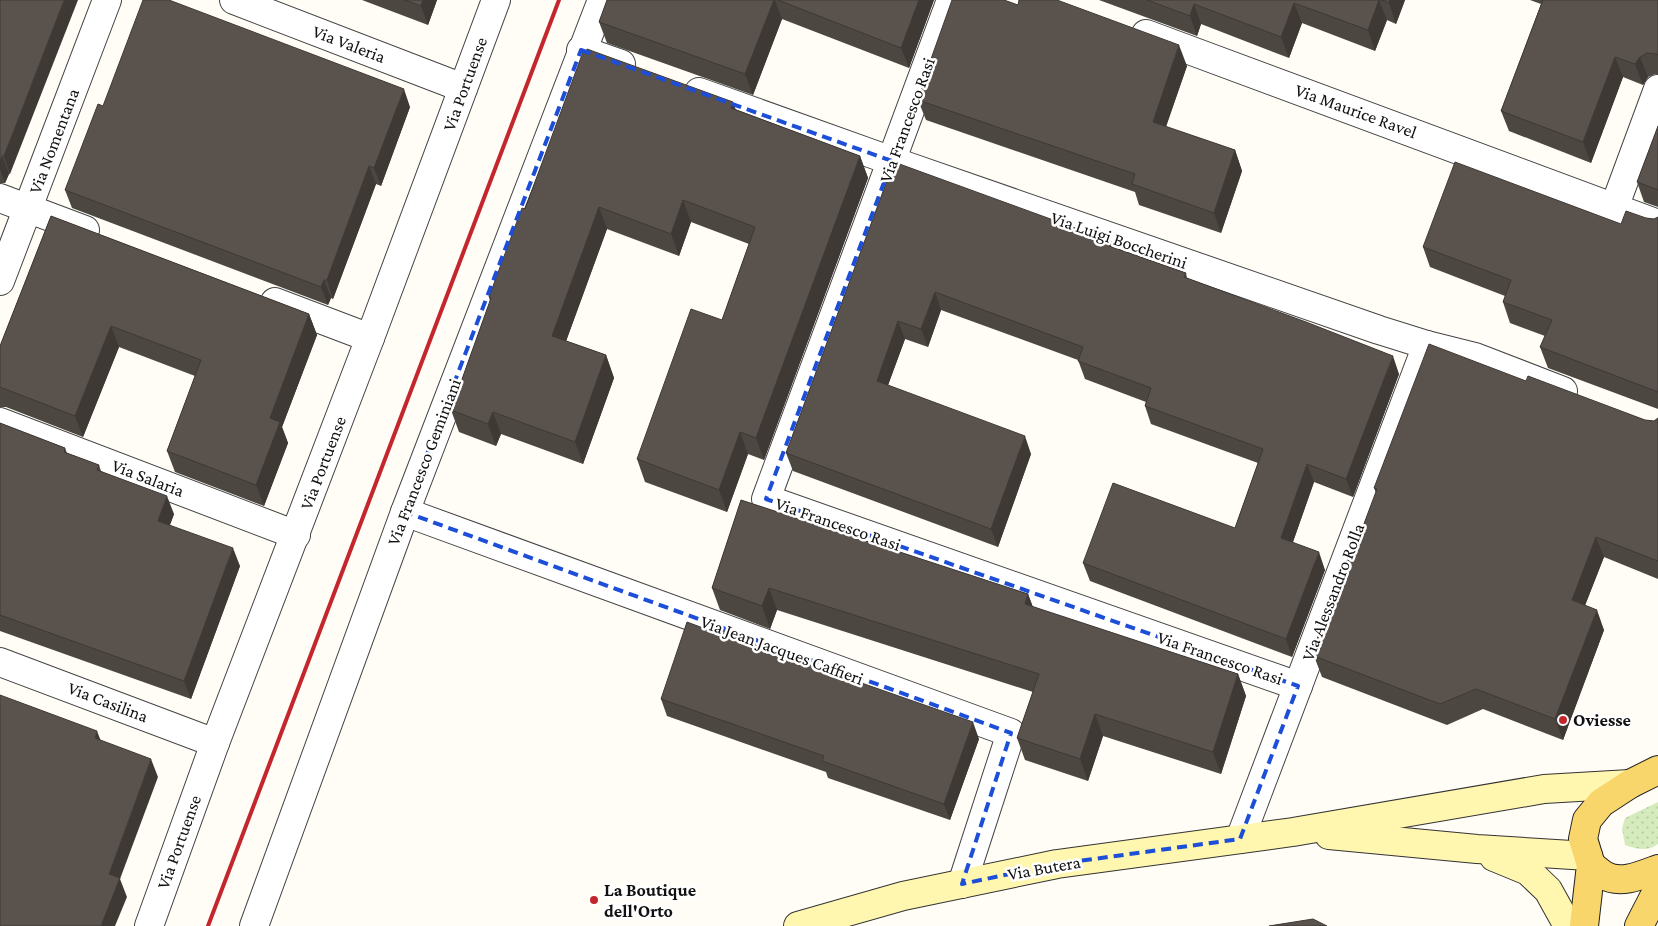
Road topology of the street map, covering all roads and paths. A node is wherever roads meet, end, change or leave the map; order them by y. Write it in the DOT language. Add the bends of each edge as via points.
graph roads {
  1 [pos="108,0"];
  2 [pos="234,0"];
  3 [pos="496,0"];
  4 [pos="602,0"];
  5 [pos="951,0"];
  6 [pos="1127,27"];
  7 [pos="581,50"];
  8 [pos="645,73"];
  9 [pos="673,82"];
  10 [pos="463,88"];
  11 [pos="1658,89"];
  12 [pos="892,161"];
  13 [pos="0,198"];
  14 [pos="1614,208"];
  15 [pos="28,209"];
  16 [pos="1658,224"];
  17 [pos="111,240"];
  18 [pos="0,281"];
  19 [pos="250,292"];
  20 [pos="370,338"];
  21 [pos="1428,345"];
  22 [pos="1590,401"];
  23 [pos="0,422"];
  24 [pos="405,512"];
  25 [pos="296,534"];
  26 [pos="0,662"];
  27 [pos="1298,686"];
  28 [pos="215,743"];
  29 [pos="1658,770"];
  30 [pos="1630,784"];
  31 [pos="1293,832"];
  32 [pos="1240,839"];
  33 [pos="1476,849"];
  34 [pos="1590,860"];
  35 [pos="1658,869"];
  36 [pos="962,884"];
  37 [pos="1658,889"];
  38 [pos="149,926"];
  39 [pos="254,926"];
  40 [pos="798,926"];
  41 [pos="1568,926"];
  42 [pos="1584,926"];
  43 [pos="1639,926"];
  1 -- 15 [label="street, Via Nomentana"];
  2 -- 10 [label="street, Via Valeria"];
  3 -- 10 [label="street, Via Portuense"];
  4 -- 7 [label="street, Via Francesco Geminiani"];
  5 -- 12 [label="street, Via Francesco Rasi"];
  6 -- 14 [label="street, Via Maurice Ravel"];
  7 -- 8 [label="street"];
  7 -- 24 [label="street, Via Francesco Geminiani"];
  9 -- 12 [label="street, Via Luigi Boccherini"];
  10 -- 20 [label="street, Via Portuense"];
  11 -- 14 [label="street"];
  12 -- 21 [label="street, Via Luigi Boccherini"];
  12 -- 27 [label="street, Via Francesco Rasi" via="766,499"];
  13 -- 15 [label="street"];
  14 -- 16 [label="street, Via Maurice Ravel"];
  15 -- 17 [label="street"];
  15 -- 18 [label="street, Via Nomentana"];
  19 -- 20 [label="street"];
  20 -- 25 [label="street, Via Portuense"];
  21 -- 22 [label="street, Via Luigi Boccherini" via="1475,357"];
  21 -- 27 [label="street, Via Alessandro Rolla"];
  23 -- 25 [label="street, Via Salaria"];
  24 -- 36 [label="street, Via Jean Jacques Caffieri" via="1011,733"];
  24 -- 39 [label="street, Via Francesco Geminiani"];
  25 -- 28 [label="street, Via Portuense"];
  26 -- 28 [label="street, Via Casilina"];
  27 -- 32 [label="street, Via Alessandro Rolla"];
  28 -- 38 [label="street, Via Portuense"];
  29 -- 30 [label="main road"];
  30 -- 31 [label="street" via="1544,789"];
  30 -- 34 [label="main road" via="1602,803 1587,820 1583,839"];
  31 -- 32 [label="street, Via Butera"];
  31 -- 33 [label="street"];
  32 -- 36 [label="street, Via Butera" via="1057,864"];
  33 -- 34 [label="street"];
  33 -- 41 [label="street" via="1528,871 1548,890"];
  34 -- 35 [label="main road" via="1605,876 1621,879 1636,878"];
  34 -- 42 [label="main road"];
  36 -- 40 [label="street, Via Butera" via="903,896"];
  37 -- 43 [label="main road"];
}
